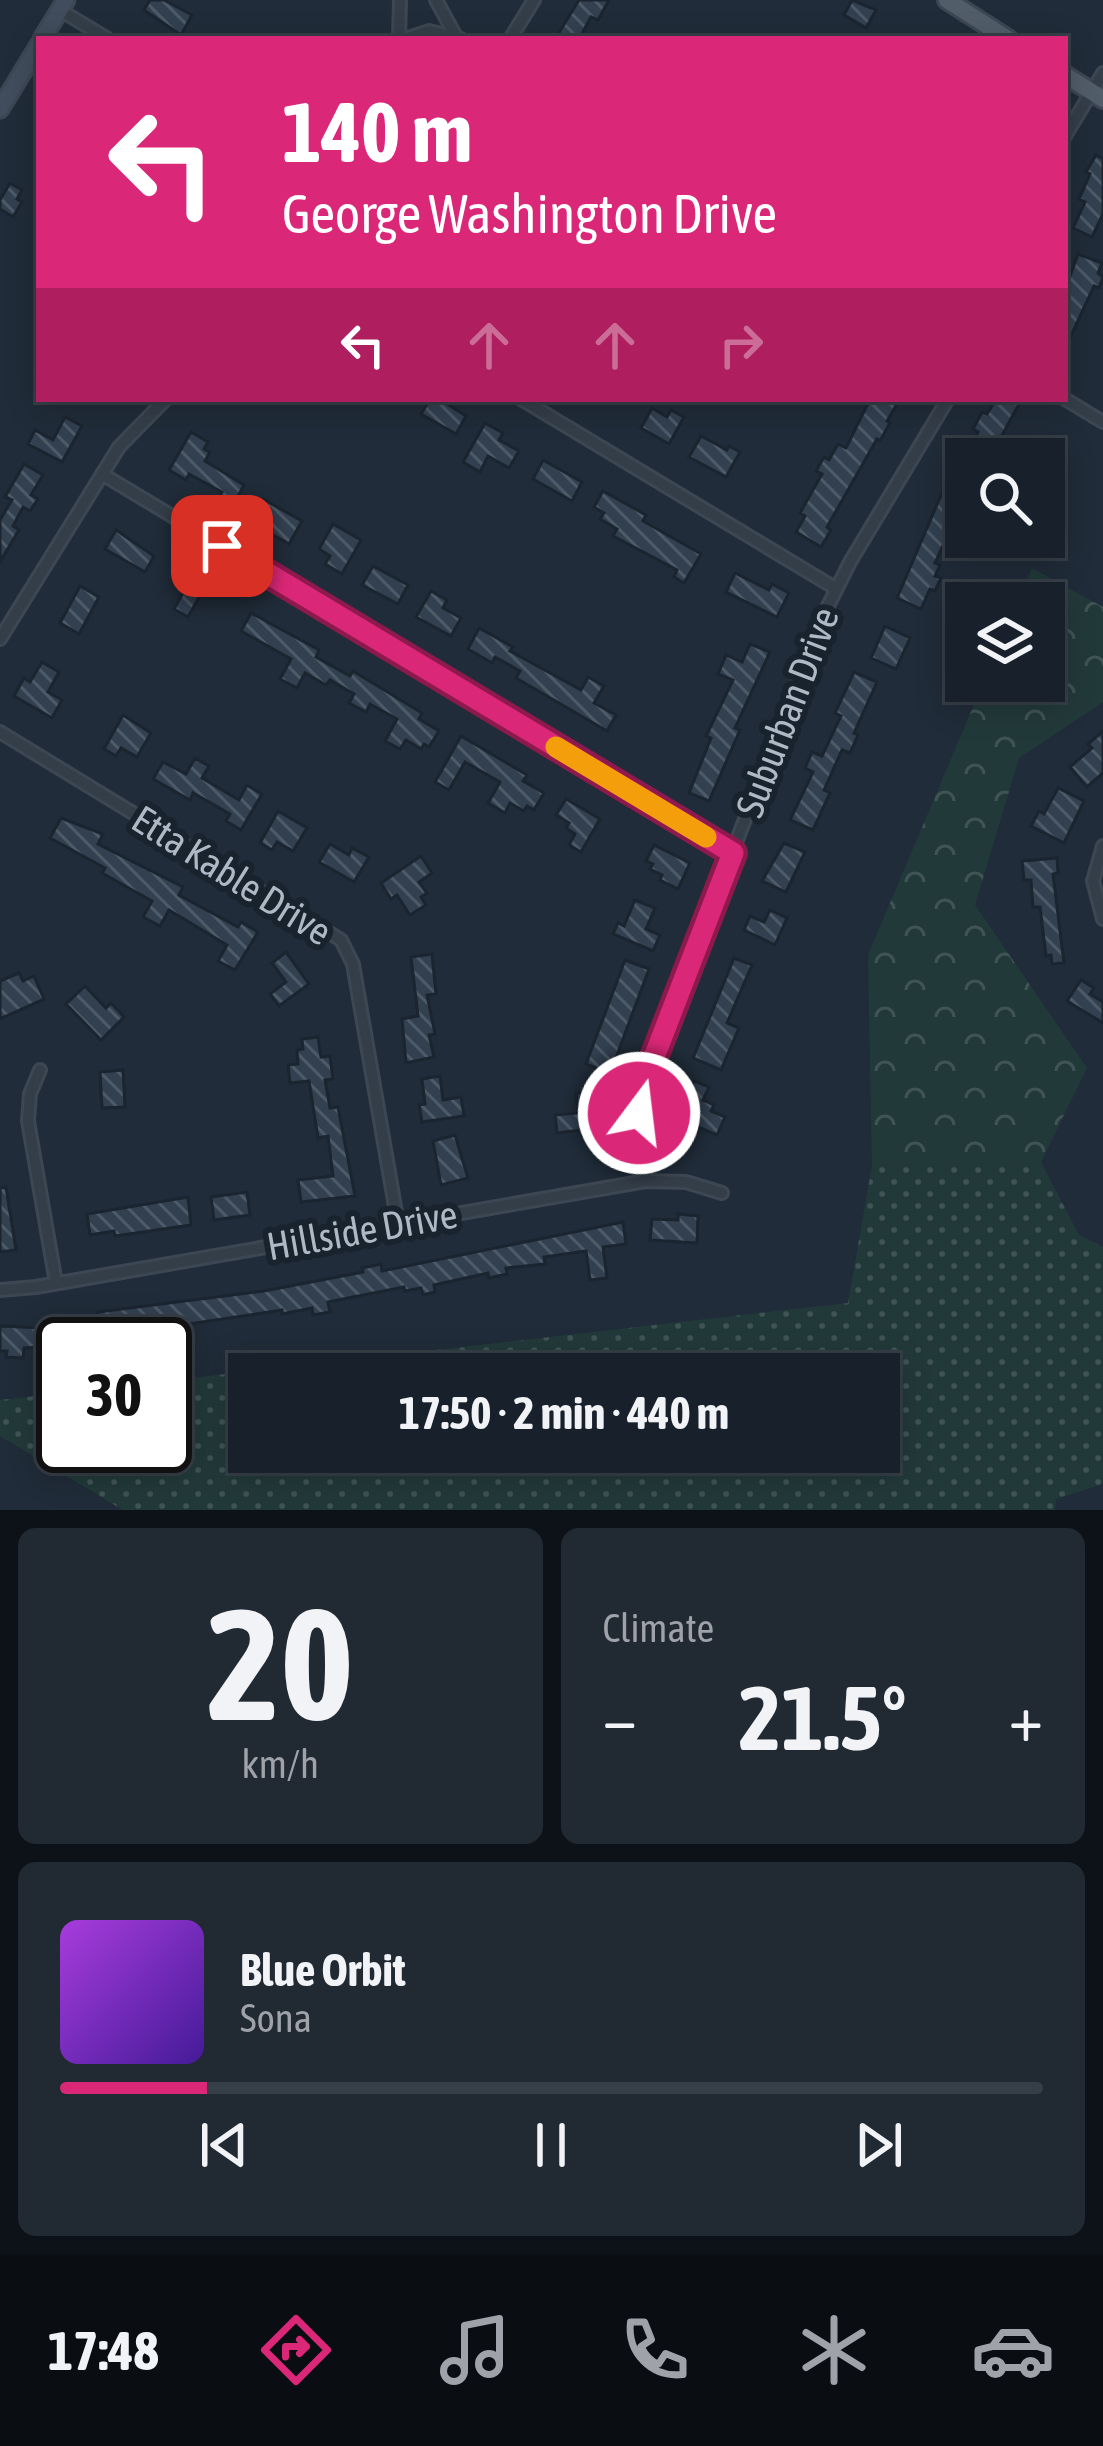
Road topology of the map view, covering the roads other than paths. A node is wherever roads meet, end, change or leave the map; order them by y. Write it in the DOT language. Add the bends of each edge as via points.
graph roads {
  1 [pos="400,0"];
  2 [pos="436,0"];
  3 [pos="534,0"];
  4 [pos="947,0"];
  5 [pos="63,5"];
  6 [pos="45,36"];
  7 [pos="104,36"];
  8 [pos="402,36"];
  9 [pos="412,36"];
  10 [pos="449,36"];
  11 [pos="458,36"];
  12 [pos="512,36"];
  13 [pos="1003,36"];
  14 [pos="36,50"];
  15 [pos="1103,73"];
  16 [pos="1068,77"];
  17 [pos="1097,96"];
  18 [pos="0,109"];
  19 [pos="1068,132"];
  20 [pos="1068,401"];
  21 [pos="163,402"];
  22 [pos="526,402"];
  23 [pos="946,402"];
  24 [pos="1103,422"];
  25 [pos="102,474"];
  26 [pos="835,588"];
  27 [pos="0,639"];
  28 [pos="0,732"];
  29 [pos="1103,846"];
  30 [pos="733,853"];
  31 [pos="1103,919"];
  32 [pos="40,1070"];
  33 [pos="646,1181"];
  34 [pos="722,1193"];
  35 [pos="398,1224"];
  36 [pos="56,1282"];
  37 [pos="0,1290"];
  1 -- 8 [label="street"];
  2 -- 11 [label="street"];
  3 -- 12 [label="street"];
  4 -- 13 [label="main road"];
  5 -- 6 [label="street"];
  5 -- 7 [label="street"];
  9 -- 10 [label="street"];
  14 -- 18 [label="street"];
  15 -- 17 [label="street"];
  16 -- 17 [label="main road"];
  17 -- 19 [label="street"];
  20 -- 24 [label="street"];
  21 -- 25 [label="street"];
  22 -- 26 [label="street"];
  23 -- 26 [label="street, Suburban Drive"];
  25 -- 27 [label="street"];
  25 -- 30 [label="street"];
  26 -- 30 [label="street, Suburban Drive"];
  28 -- 35 [label="street, Etta Kable Drive" via="341,940 352,964"];
  29 -- 31 [label="street" via="1094,881"];
  30 -- 33 [label="street, Suburban Drive" via="643,1088"];
  32 -- 36 [label="street" via="28,1120"];
  33 -- 34 [label="street, Hillside Drive"];
  33 -- 35 [label="street, Hillside Drive"];
  35 -- 36 [label="street, Hillside Drive"];
  36 -- 37 [label="street, Hillside Drive"];
}
